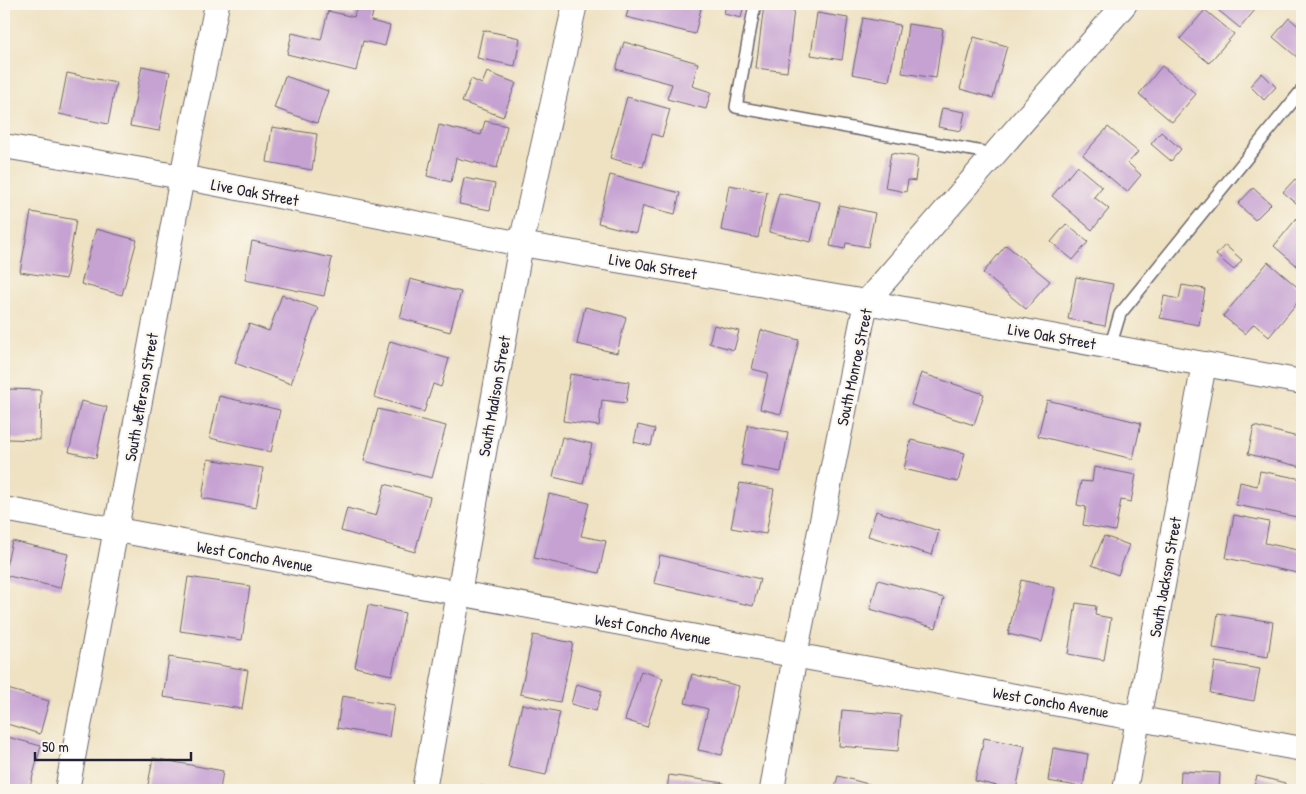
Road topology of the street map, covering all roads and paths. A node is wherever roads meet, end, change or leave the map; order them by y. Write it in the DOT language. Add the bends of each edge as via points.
graph roads {
  1 [pos="217,4"];
  2 [pos="575,4"];
  3 [pos="755,4"];
  4 [pos="1125,4"];
  5 [pos="1302,90"];
  6 [pos="4,146"];
  7 [pos="994,154"];
  8 [pos="182,177"];
  9 [pos="521,244"];
  10 [pos="866,302"];
  11 [pos="1110,347"];
  12 [pos="1204,364"];
  13 [pos="1300,378"];
  14 [pos="4,509"];
  15 [pos="116,530"];
  16 [pos="459,593"];
  17 [pos="795,655"];
  18 [pos="1139,718"];
  19 [pos="1302,748"];
  20 [pos="67,790"];
  21 [pos="424,790"];
  22 [pos="772,790"];
  23 [pos="1125,790"];
  1 -- 8 [label="street, South Jefferson Street"];
  2 -- 9 [label="street, South Madison Street"];
  3 -- 7 [label="lane" via="736,107"];
  4 -- 7 [label="street, South Monroe Street"];
  5 -- 11 [label="lane" via="1120,314"];
  6 -- 8 [label="street, Live Oak Street"];
  7 -- 10 [label="street, South Monroe Street"];
  8 -- 9 [label="street, Live Oak Street"];
  8 -- 15 [label="street, South Jefferson Street"];
  9 -- 10 [label="street, Live Oak Street"];
  9 -- 16 [label="street, South Madison Street"];
  10 -- 11 [label="street, Live Oak Street"];
  10 -- 17 [label="street, South Monroe Street"];
  11 -- 12 [label="street, Live Oak Street"];
  12 -- 13 [label="street, Live Oak Street"];
  12 -- 18 [label="street, South Jackson Street"];
  14 -- 15 [label="street, West Concho Avenue"];
  15 -- 16 [label="street, West Concho Avenue"];
  15 -- 20 [label="street, South Jefferson Street"];
  16 -- 17 [label="street, West Concho Avenue"];
  16 -- 21 [label="street, South Madison Street"];
  17 -- 18 [label="street, West Concho Avenue"];
  17 -- 22 [label="street, South Monroe Street"];
  18 -- 19 [label="street, West Concho Avenue"];
  18 -- 23 [label="street, South Jackson Street"];
}
